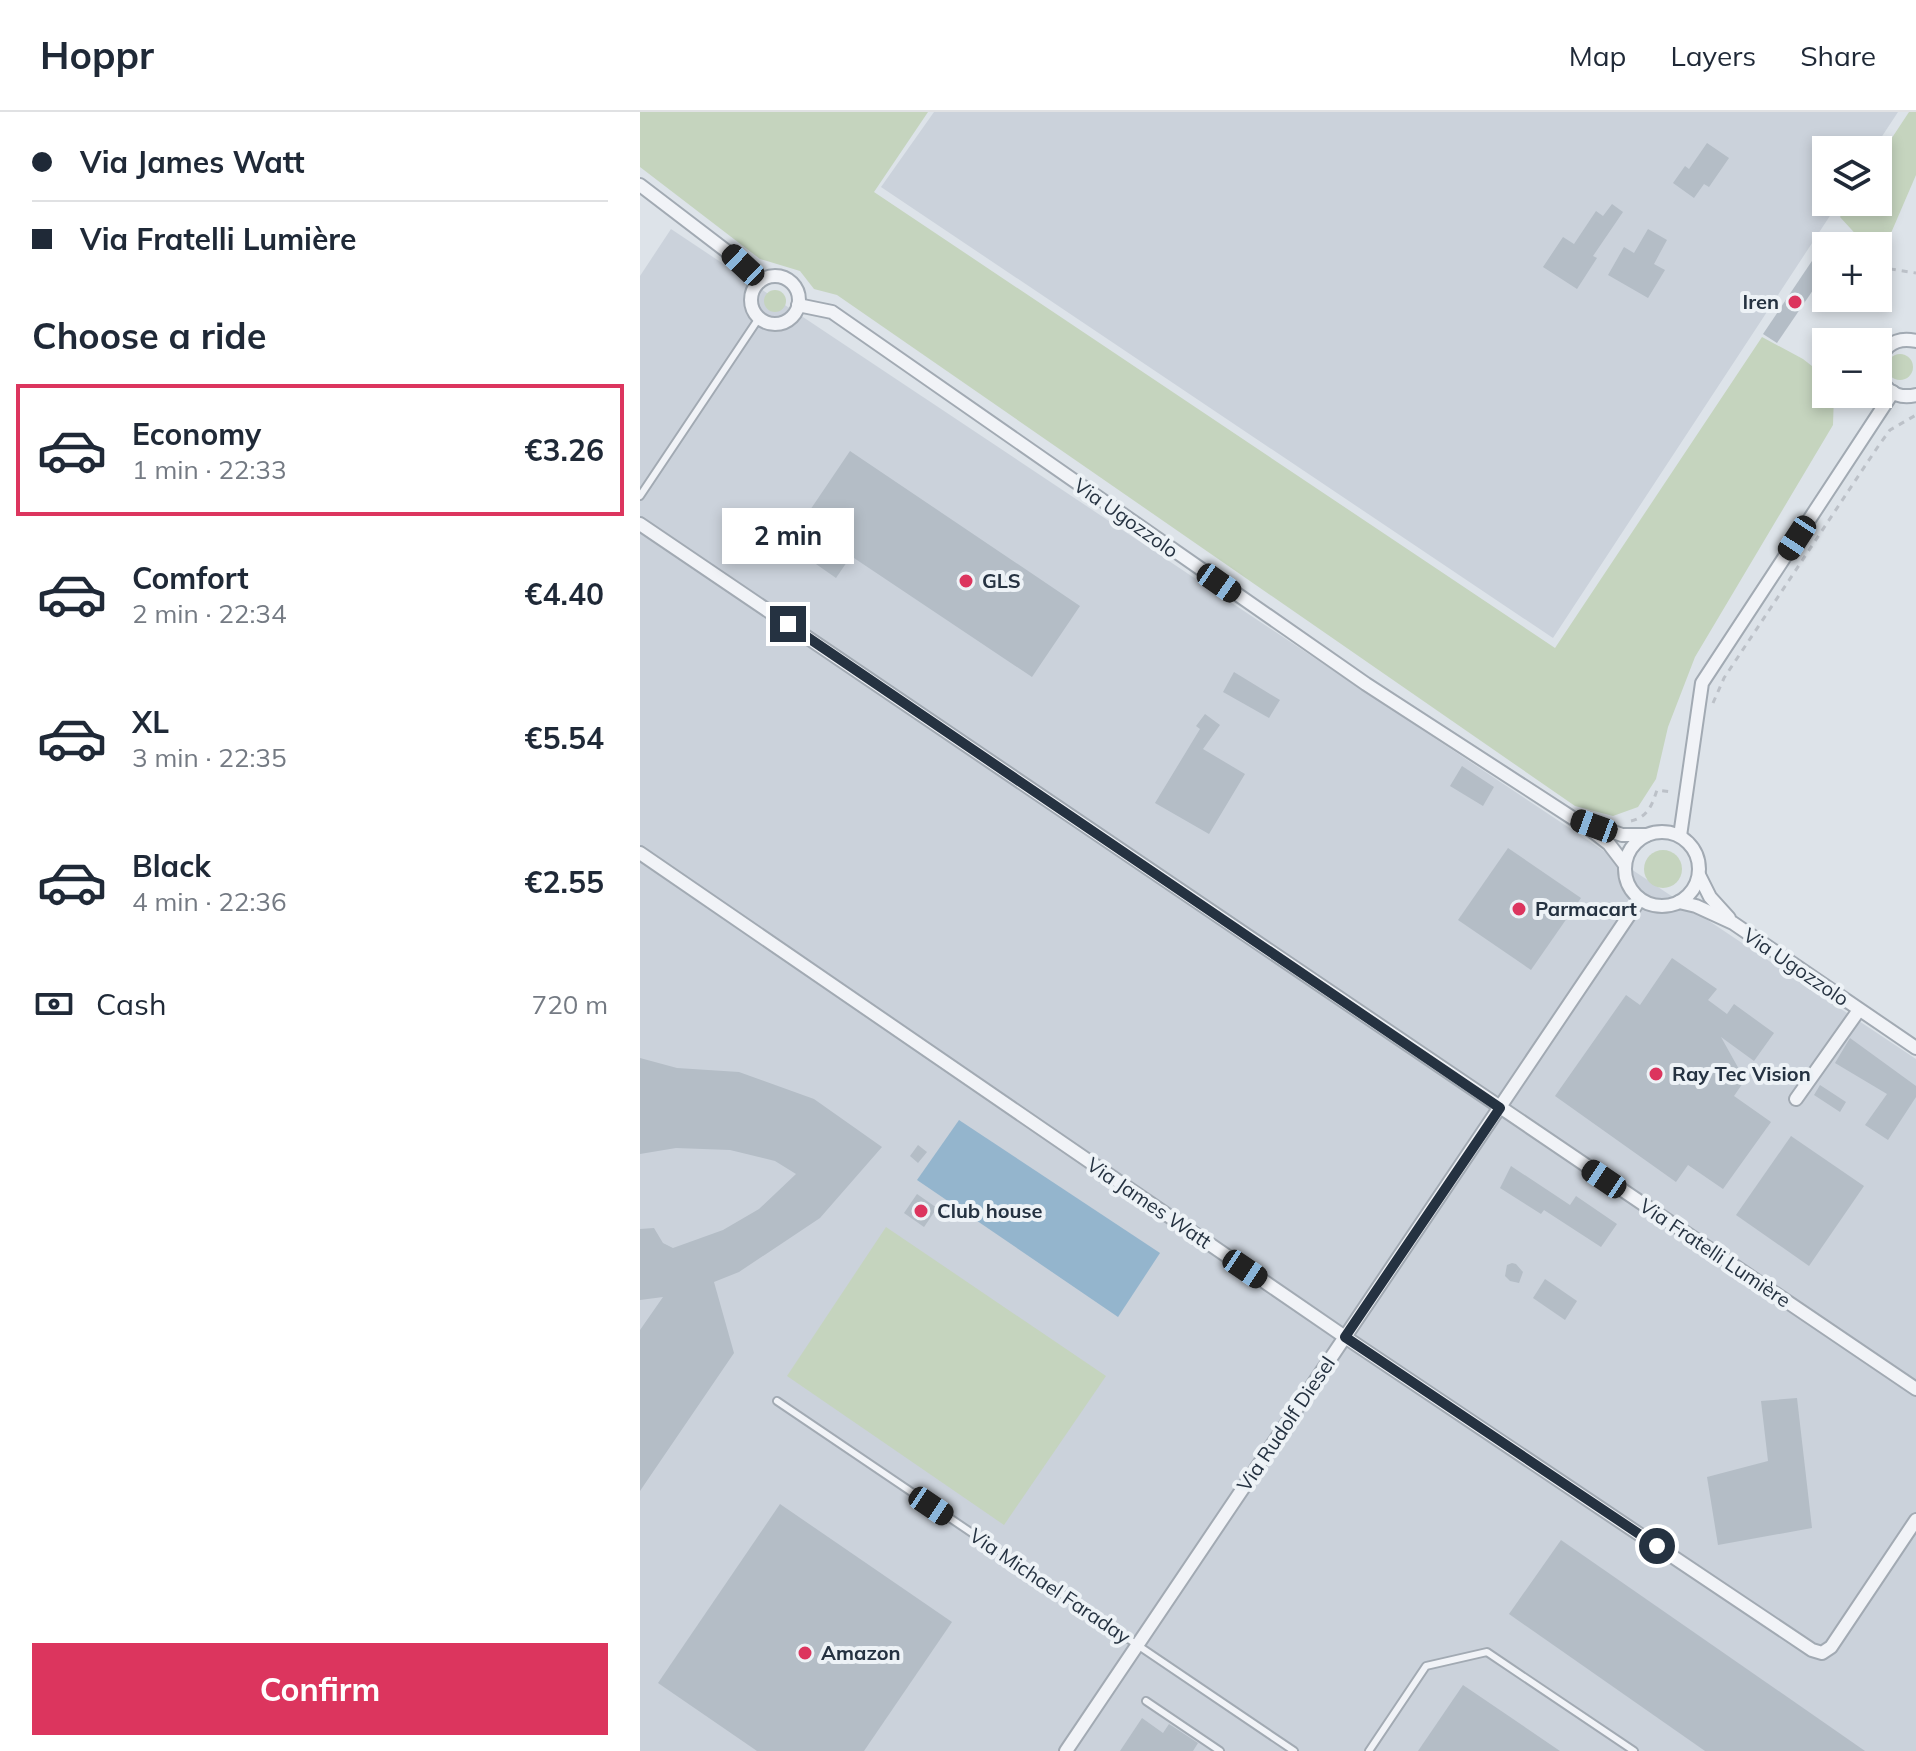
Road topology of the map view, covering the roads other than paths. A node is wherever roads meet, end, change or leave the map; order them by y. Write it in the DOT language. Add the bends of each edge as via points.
graph roads {
  1 [pos="640,185"];
  2 [pos="759,282"];
  3 [pos="798,305"];
  4 [pos="759,318"];
  5 [pos="1916,341"];
  6 [pos="1893,392"];
  7 [pos="1916,395"];
  8 [pos="640,496"];
  9 [pos="640,524"];
  10 [pos="1572,818"];
  11 [pos="1647,835"];
  12 [pos="1680,836"];
  13 [pos="640,853"];
  14 [pos="1625,865"];
  15 [pos="1699,875"];
  16 [pos="1640,899"];
  17 [pos="1679,902"];
  18 [pos="1733,923"];
  19 [pos="1859,1010"];
  20 [pos="1916,1048"];
  21 [pos="1796,1099"];
  22 [pos="1500,1108"];
  23 [pos="1345,1337"];
  24 [pos="1916,1389"];
  25 [pos="777,1401"];
  26 [pos="1916,1520"];
  27 [pos="1136,1645"];
  28 [pos="1146,1701"];
  29 [pos="1066,1751"];
  30 [pos="1220,1751"];
  31 [pos="1294,1751"];
  32 [pos="1369,1751"];
  33 [pos="1634,1751"];
  1 -- 2 [label="street"];
  2 -- 3 [label="street" via="773,276 787,279 797,290"];
  2 -- 4 [label="street" via="751,296"];
  3 -- 4 [label="street" via="792,317 779,324"];
  3 -- 10 [label="street, Via Ugozzolo" via="832,312 1366,684"];
  4 -- 8 [label="lane"];
  5 -- 6 [label="street" via="1893,343 1879,360 1880,378"];
  6 -- 7 [label="street"];
  6 -- 12 [label="street" via="1702,683"];
  9 -- 22 [label="street, Via Fratelli Lumière"];
  10 -- 11 [label="street, Via Ugozzolo" via="1622,835"];
  10 -- 14 [label="street, Via Ugozzolo" via="1609,844"];
  11 -- 12 [label="street"];
  11 -- 14 [label="street" via="1636,842"];
  12 -- 15 [label="street" via="1696,853"];
  13 -- 23 [label="street, Via James Watt"];
  14 -- 16 [label="street" via="1628,884"];
  15 -- 17 [label="street"];
  15 -- 18 [label="street, Via Ugozzolo"];
  16 -- 17 [label="street" via="1659,906"];
  16 -- 22 [label="street, Via Rudolf Diesel"];
  17 -- 18 [label="street, Via Ugozzolo"];
  18 -- 19 [label="street, Via Ugozzolo"];
  19 -- 20 [label="street, Via Ugozzolo"];
  19 -- 21 [label="street, Via Ugozzolo"];
  22 -- 23 [label="street, Via Rudolf Diesel"];
  22 -- 24 [label="street, Via Fratelli Lumière"];
  23 -- 26 [label="street, Via James Watt" via="1812,1650 1822,1653 1831,1647"];
  23 -- 27 [label="street, Via Rudolf Diesel"];
  25 -- 27 [label="lane, Via Michael Faraday"];
  27 -- 29 [label="street, Via Rudolf Diesel"];
  27 -- 31 [label="lane, Via Michael Faraday"];
  28 -- 30 [label="lane"];
  32 -- 33 [label="lane" via="1426,1666 1487,1652"];
}
